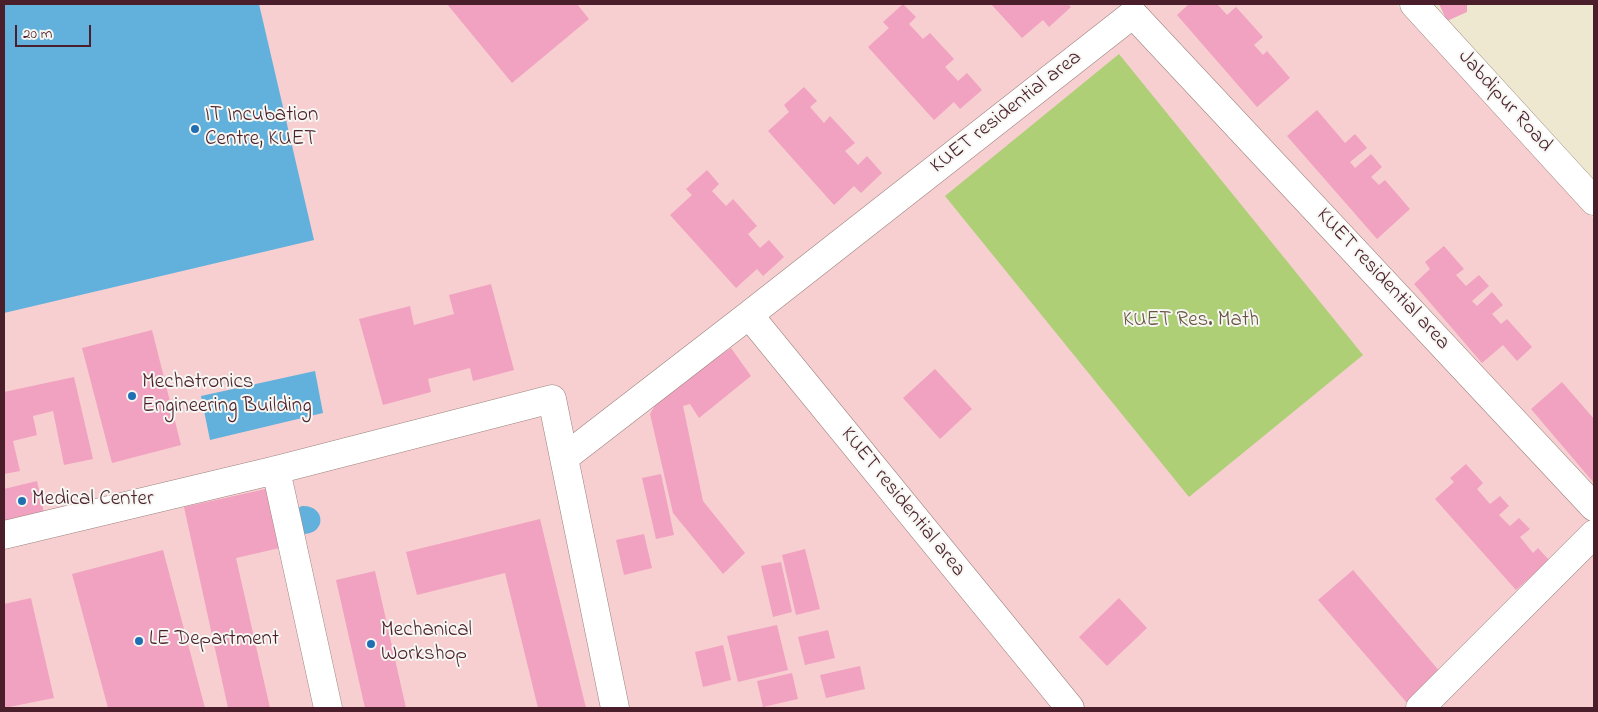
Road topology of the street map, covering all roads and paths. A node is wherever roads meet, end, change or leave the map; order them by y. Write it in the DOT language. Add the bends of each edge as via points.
graph roads {
  1 [pos="1414,4"];
  2 [pos="1594,201"];
  3 [pos="749,315"];
  4 [pos="564,458"];
  5 [pos="276,470"];
  6 [pos="1594,507"];
  7 [pos="1594,534"];
  8 [pos="4,536"];
  9 [pos="328,708"];
  10 [pos="616,708"];
  11 [pos="1070,708"];
  12 [pos="1420,708"];
  1 -- 2 [label="street, Jabdipur Road"];
  3 -- 4 [label="street"];
  3 -- 6 [label="street, KUET residential area" via="1133,14"];
  3 -- 11 [label="street, KUET residential area"];
  4 -- 5 [label="street" via="552,399"];
  4 -- 10 [label="street"];
  5 -- 8 [label="street"];
  5 -- 9 [label="street"];
  7 -- 12 [label="street"];
}
